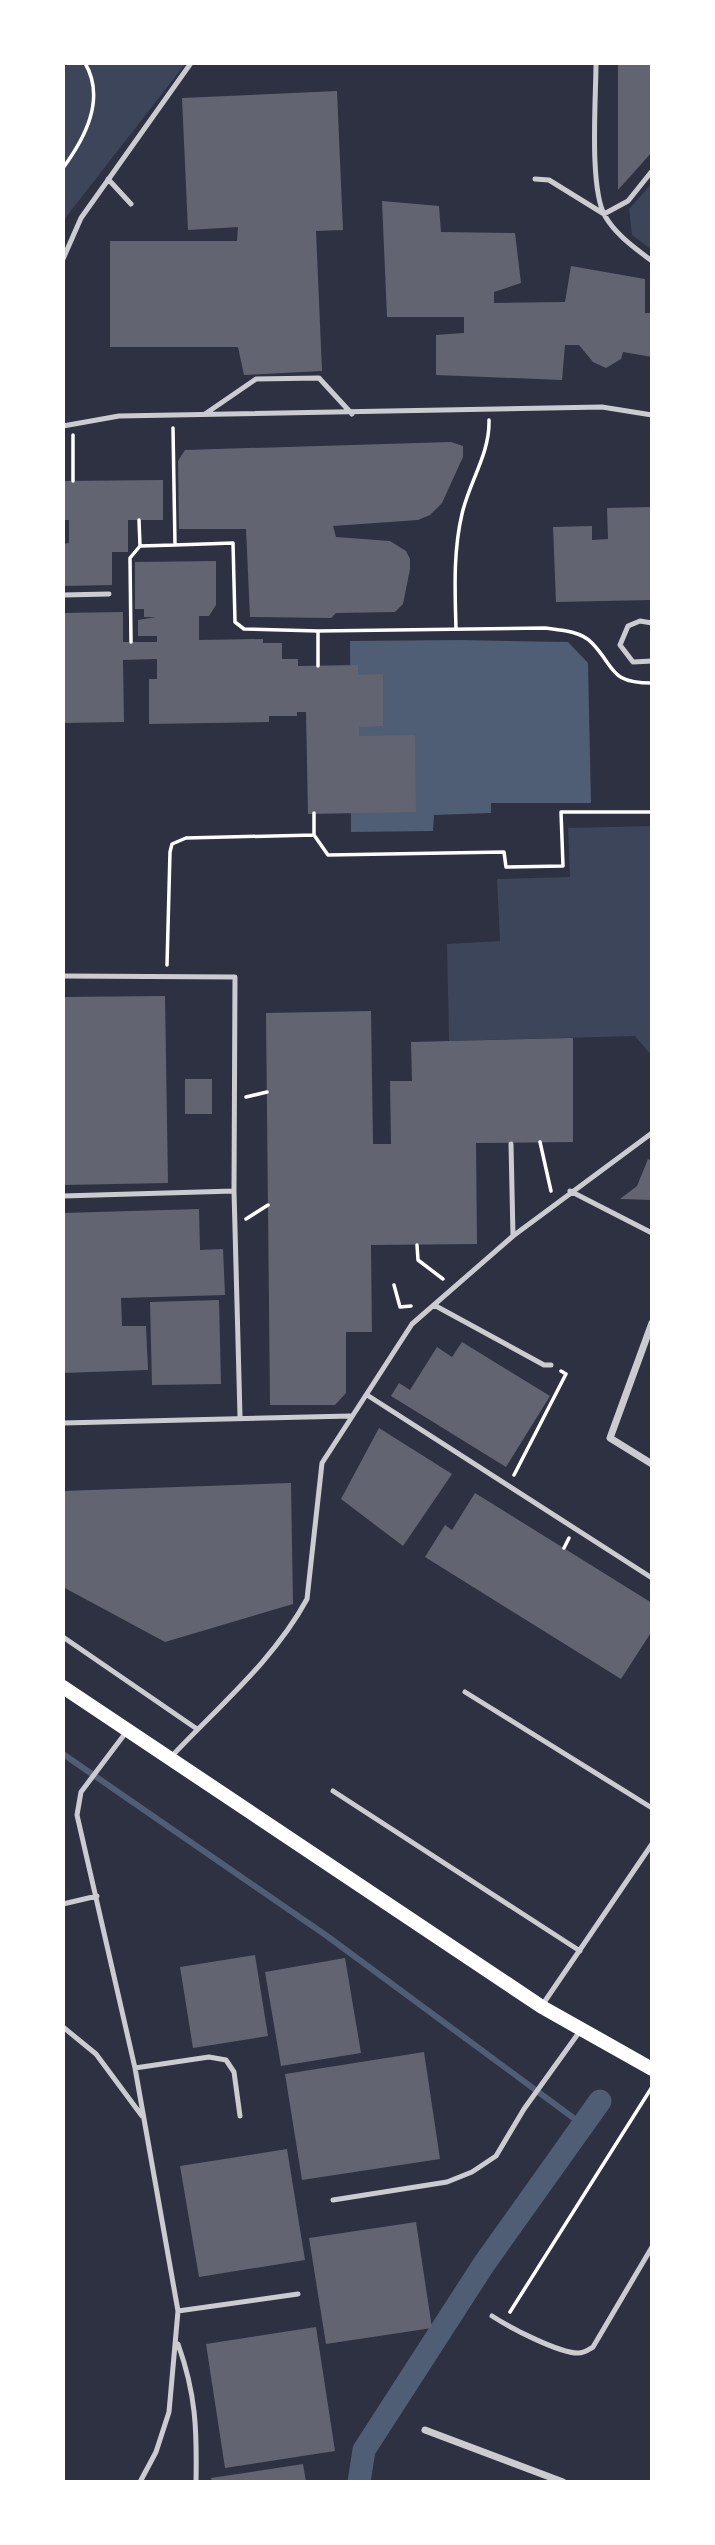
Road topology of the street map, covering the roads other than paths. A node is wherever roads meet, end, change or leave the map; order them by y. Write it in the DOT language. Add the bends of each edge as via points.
graph roads {
  1 [pos="191,63"];
  2 [pos="596,63"];
  3 [pos="652,171"];
  4 [pos="108,179"];
  5 [pos="534,179"];
  6 [pos="131,204"];
  7 [pos="604,214"];
  8 [pos="63,259"];
  9 [pos="652,261"];
  10 [pos="205,414"];
  11 [pos="352,414"];
  12 [pos="652,415"];
  13 [pos="63,426"];
  14 [pos="109,594"];
  15 [pos="63,595"];
  16 [pos="652,623"];
  17 [pos="652,661"];
  18 [pos="63,976"];
  19 [pos="652,1133"];
  20 [pos="511,1144"];
  21 [pos="234,1191"];
  22 [pos="570,1191"];
  23 [pos="63,1196"];
  24 [pos="652,1233"];
  25 [pos="513,1236"];
  26 [pos="434,1305"];
  27 [pos="652,1323"];
  28 [pos="551,1365"];
  29 [pos="367,1395"];
  30 [pos="240,1416"];
  31 [pos="350,1416"];
  32 [pos="63,1423"];
  33 [pos="652,1464"];
  34 [pos="652,1577"];
  35 [pos="63,1637"];
  36 [pos="63,1687"];
  37 [pos="465,1692"];
  38 [pos="197,1729"];
  39 [pos="127,1731"];
  40 [pos="168,1760"];
  41 [pos="333,1791"];
  42 [pos="652,1808"];
  43 [pos="652,1844"];
  44 [pos="97,1896"];
  45 [pos="63,1904"];
  46 [pos="580,1951"];
  47 [pos="542,2007"];
  48 [pos="63,2027"];
  49 [pos="580,2031"];
  50 [pos="135,2068"];
  51 [pos="652,2069"];
  52 [pos="240,2116"];
  53 [pos="144,2119"];
  54 [pos="333,2200"];
  55 [pos="652,2247"];
  56 [pos="298,2294"];
  57 [pos="178,2311"];
  58 [pos="492,2316"];
  59 [pos="176,2342"];
  60 [pos="425,2430"];
  61 [pos="140,2482"];
  62 [pos="196,2482"];
  63 [pos="563,2482"];
  1 -- 4 [label="lane"];
  2 -- 7 [label="lane" via="597,183"];
  3 -- 7 [label="lane" via="628,201"];
  4 -- 6 [label="lane"];
  4 -- 8 [label="lane" via="81,218"];
  5 -- 7 [label="lane" via="549,180"];
  7 -- 9 [label="lane" via="621,236"];
  10 -- 11 [label="lane"];
  10 -- 11 [label="lane" via="256,379 318,378"];
  10 -- 13 [label="lane" via="119,416"];
  11 -- 12 [label="lane" via="602,407"];
  14 -- 15 [label="lane"];
  16 -- 17 [label="lane" via="628,626 621,645 633,662"];
  18 -- 21 [label="lane" via="235,977"];
  19 -- 22 [label="lane"];
  20 -- 25 [label="lane"];
  21 -- 23 [label="lane"];
  21 -- 30 [label="lane"];
  22 -- 24 [label="lane"];
  22 -- 25 [label="lane"];
  25 -- 26 [label="lane"];
  26 -- 28 [label="lane"];
  26 -- 29 [label="lane" via="412,1324"];
  27 -- 33 [label="street" via="610,1438"];
  29 -- 31 [label="lane"];
  29 -- 34 [label="lane"];
  30 -- 31 [label="lane"];
  30 -- 32 [label="lane"];
  31 -- 38 [label="lane" via="322,1463 307,1600 281,1642"];
  35 -- 38 [label="lane"];
  36 -- 39 [label="main road"];
  37 -- 42 [label="lane"];
  38 -- 40 [label="lane"];
  39 -- 40 [label="main road"];
  39 -- 44 [label="lane" via="81,1792 76,1815"];
  40 -- 47 [label="main road"];
  41 -- 46 [label="lane"];
  43 -- 46 [label="lane"];
  44 -- 45 [label="lane"];
  44 -- 50 [label="lane"];
  46 -- 47 [label="lane"];
  47 -- 49 [label="main road"];
  48 -- 53 [label="lane" via="96,2054"];
  49 -- 51 [label="main road"];
  49 -- 54 [label="lane" via="496,2156 447,2182"];
  50 -- 52 [label="lane" via="209,2057 226,2060 234,2072"];
  50 -- 53 [label="lane"];
  53 -- 57 [label="lane"];
  55 -- 58 [label="lane" via="593,2347 585,2353 561,2349"];
  56 -- 57 [label="lane"];
  57 -- 59 [label="lane"];
  59 -- 61 [label="lane" via="169,2412"];
  59 -- 62 [label="lane" via="191,2380"];
  60 -- 63 [label="street"];
}
